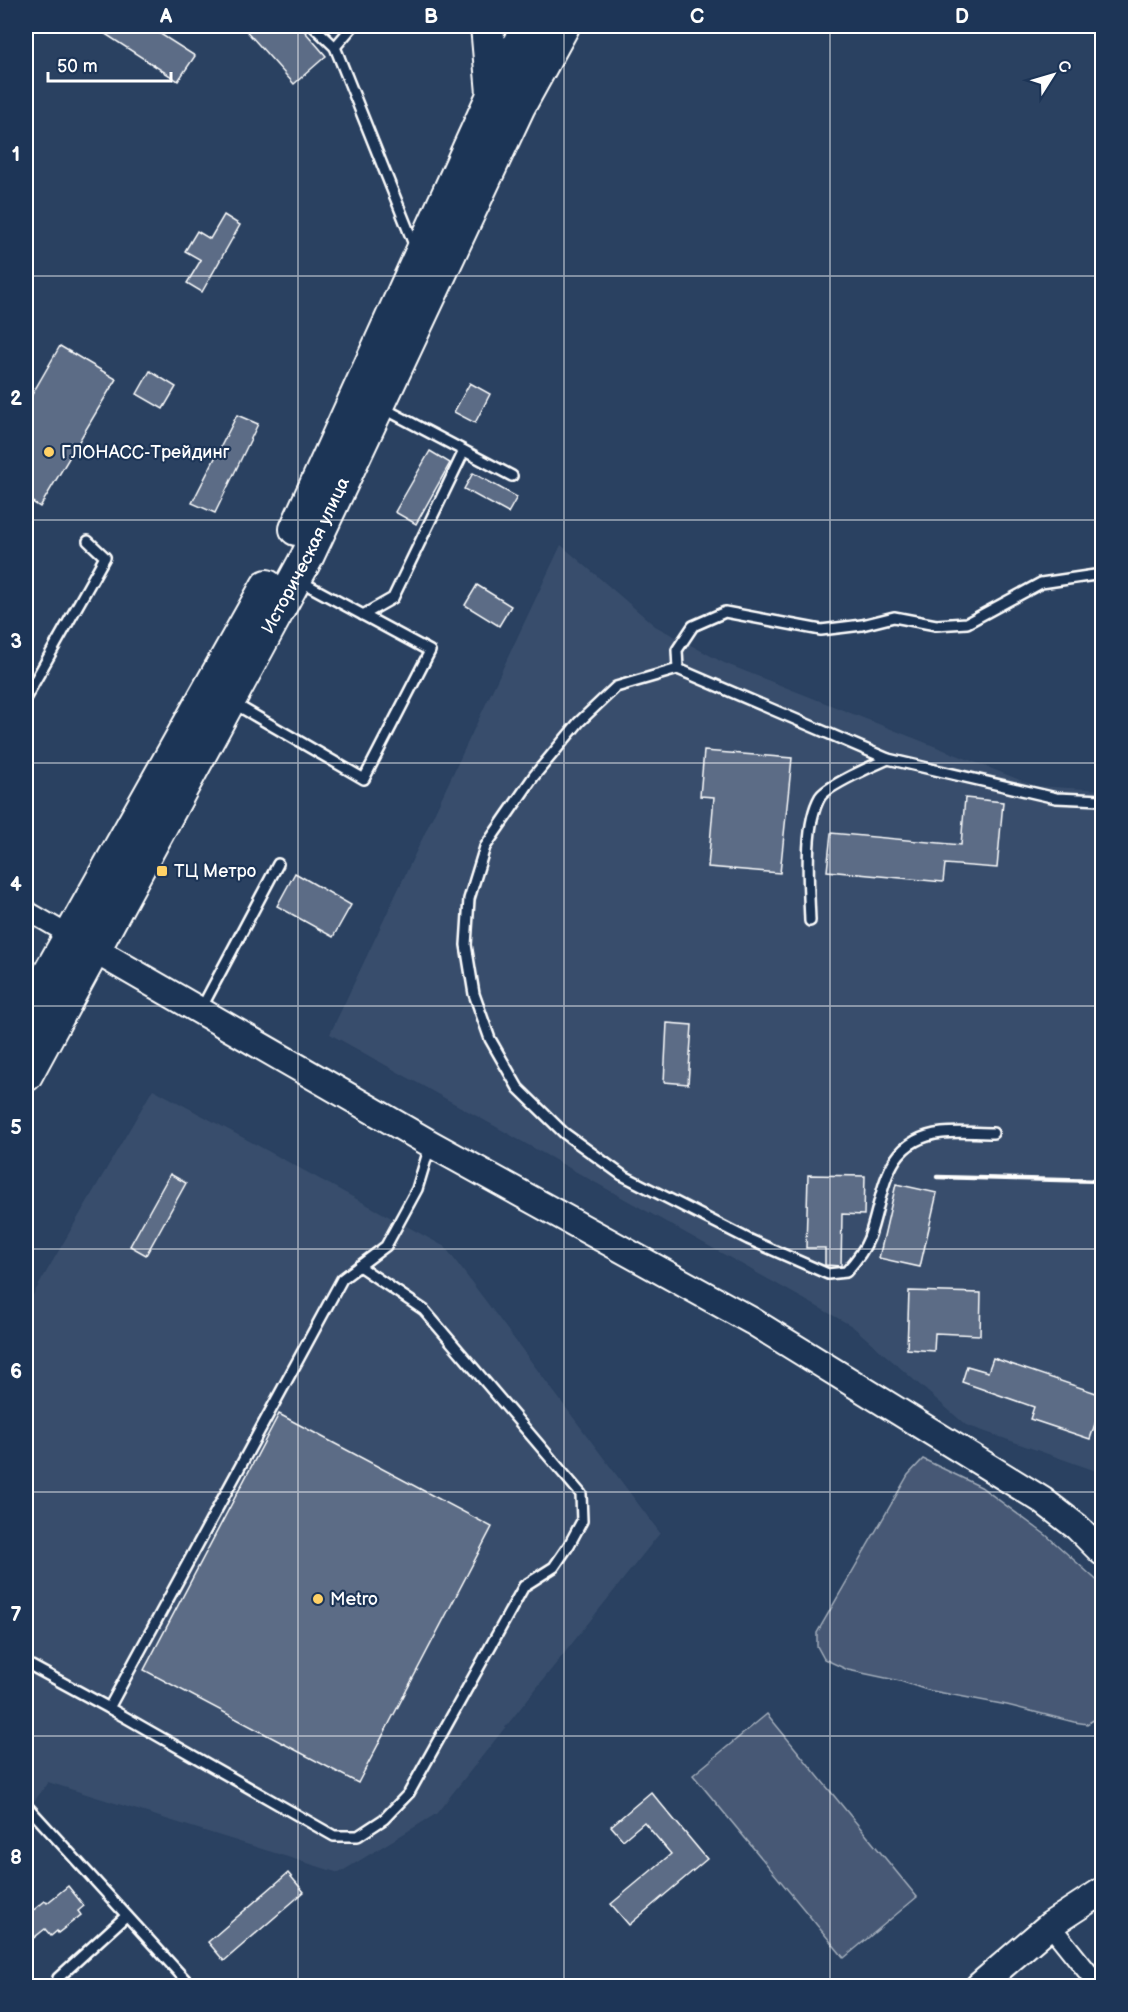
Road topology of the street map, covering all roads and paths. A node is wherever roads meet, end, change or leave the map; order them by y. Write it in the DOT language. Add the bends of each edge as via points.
graph roads {
  1 [pos="313,26"];
  2 [pos="353,26"];
  3 [pos="487,26"];
  4 [pos="495,26"];
  5 [pos="516,26"];
  6 [pos="528,26"];
  7 [pos="563,26"];
  8 [pos="335,47"];
  9 [pos="494,93"];
  10 [pos="419,258"];
  11 [pos="378,405"];
  12 [pos="464,451"];
  13 [pos="512,476"];
  14 [pos="87,541"];
  15 [pos="1102,577"];
  16 [pos="295,579"];
  17 [pos="363,615"];
  18 [pos="678,669"];
  19 [pos="26,697"];
  20 [pos="229,701"];
  21 [pos="888,759"];
  22 [pos="1102,800"];
  23 [pos="278,864"];
  24 [pos="26,910"];
  25 [pos="810,921"];
  26 [pos="82,943"];
  27 [pos="200,1011"];
  28 [pos="26,1015"];
  29 [pos="26,1075"];
  30 [pos="993,1132"];
  31 [pos="431,1143"];
  32 [pos="359,1266"];
  33 [pos="1102,1552"];
  34 [pos="26,1663"];
  35 [pos="109,1708"];
  36 [pos="26,1805"];
  37 [pos="1102,1891"];
  38 [pos="126,1916"];
  39 [pos="1050,1925"];
  40 [pos="56,1986"];
  41 [pos="190,1986"];
  42 [pos="979,1986"];
  43 [pos="1099,1986"];
  1 -- 8 [label="lane"];
  2 -- 8 [label="lane"];
  3 -- 9 [label="highway"];
  4 -- 5 [label="highway" via="502,32"];
  6 -- 9 [label="highway, Историческая улица"];
  7 -- 11 [label="highway, Историческая улица" via="519,106"];
  8 -- 10 [label="lane"];
  9 -- 10 [label="highway, Историческая улица"];
  10 -- 26 [label="highway, Историческая улица" via="286,550"];
  11 -- 12 [label="lane"];
  11 -- 16 [label="highway, Историческая улица"];
  12 -- 13 [label="lane"];
  12 -- 17 [label="lane" via="393,598"];
  14 -- 19 [label="lane" via="105,557"];
  15 -- 18 [label="lane" via="1041,583 967,622 936,625 894,617 820,630 725,612 693,626 677,651"];
  16 -- 17 [label="lane"];
  16 -- 20 [label="highway, Историческая улица"];
  17 -- 20 [label="lane" via="430,651 364,779"];
  18 -- 21 [label="lane"];
  18 -- 30 [label="lane" via="616,687 579,722 534,776 485,847 469,899 466,945 474,994 490,1039 518,1088 564,1133 622,1175 748,1239 828,1274 846,1272 857,1260 868,1239 891,1164 901,1150 916,1140 941,1133"];
  20 -- 26 [label="highway, Историческая улица"];
  21 -- 22 [label="lane" via="1056,798"];
  21 -- 25 [label="lane" via="820,796 809,848"];
  23 -- 27 [label="lane"];
  24 -- 26 [label="street"];
  26 -- 27 [label="main road"];
  26 -- 28 [label="highway, Историческая улица"];
  26 -- 29 [label="highway, Историческая улица"];
  27 -- 31 [label="main road"];
  31 -- 32 [label="lane" via="417,1189 386,1246"];
  31 -- 33 [label="main road" via="752,1321 1042,1500"];
  32 -- 35 [label="lane" via="342,1279"];
  32 -- 35 [label="lane" via="424,1310 581,1494 582,1521 569,1545 554,1567 524,1586 409,1793 384,1819 358,1836 334,1836"];
  34 -- 35 [label="lane"];
  36 -- 38 [label="lane"];
  37 -- 39 [label="main road"];
  38 -- 40 [label="lane" via="58,1978"];
  38 -- 41 [label="lane"];
  39 -- 42 [label="main road"];
  39 -- 43 [label="street"];
}
